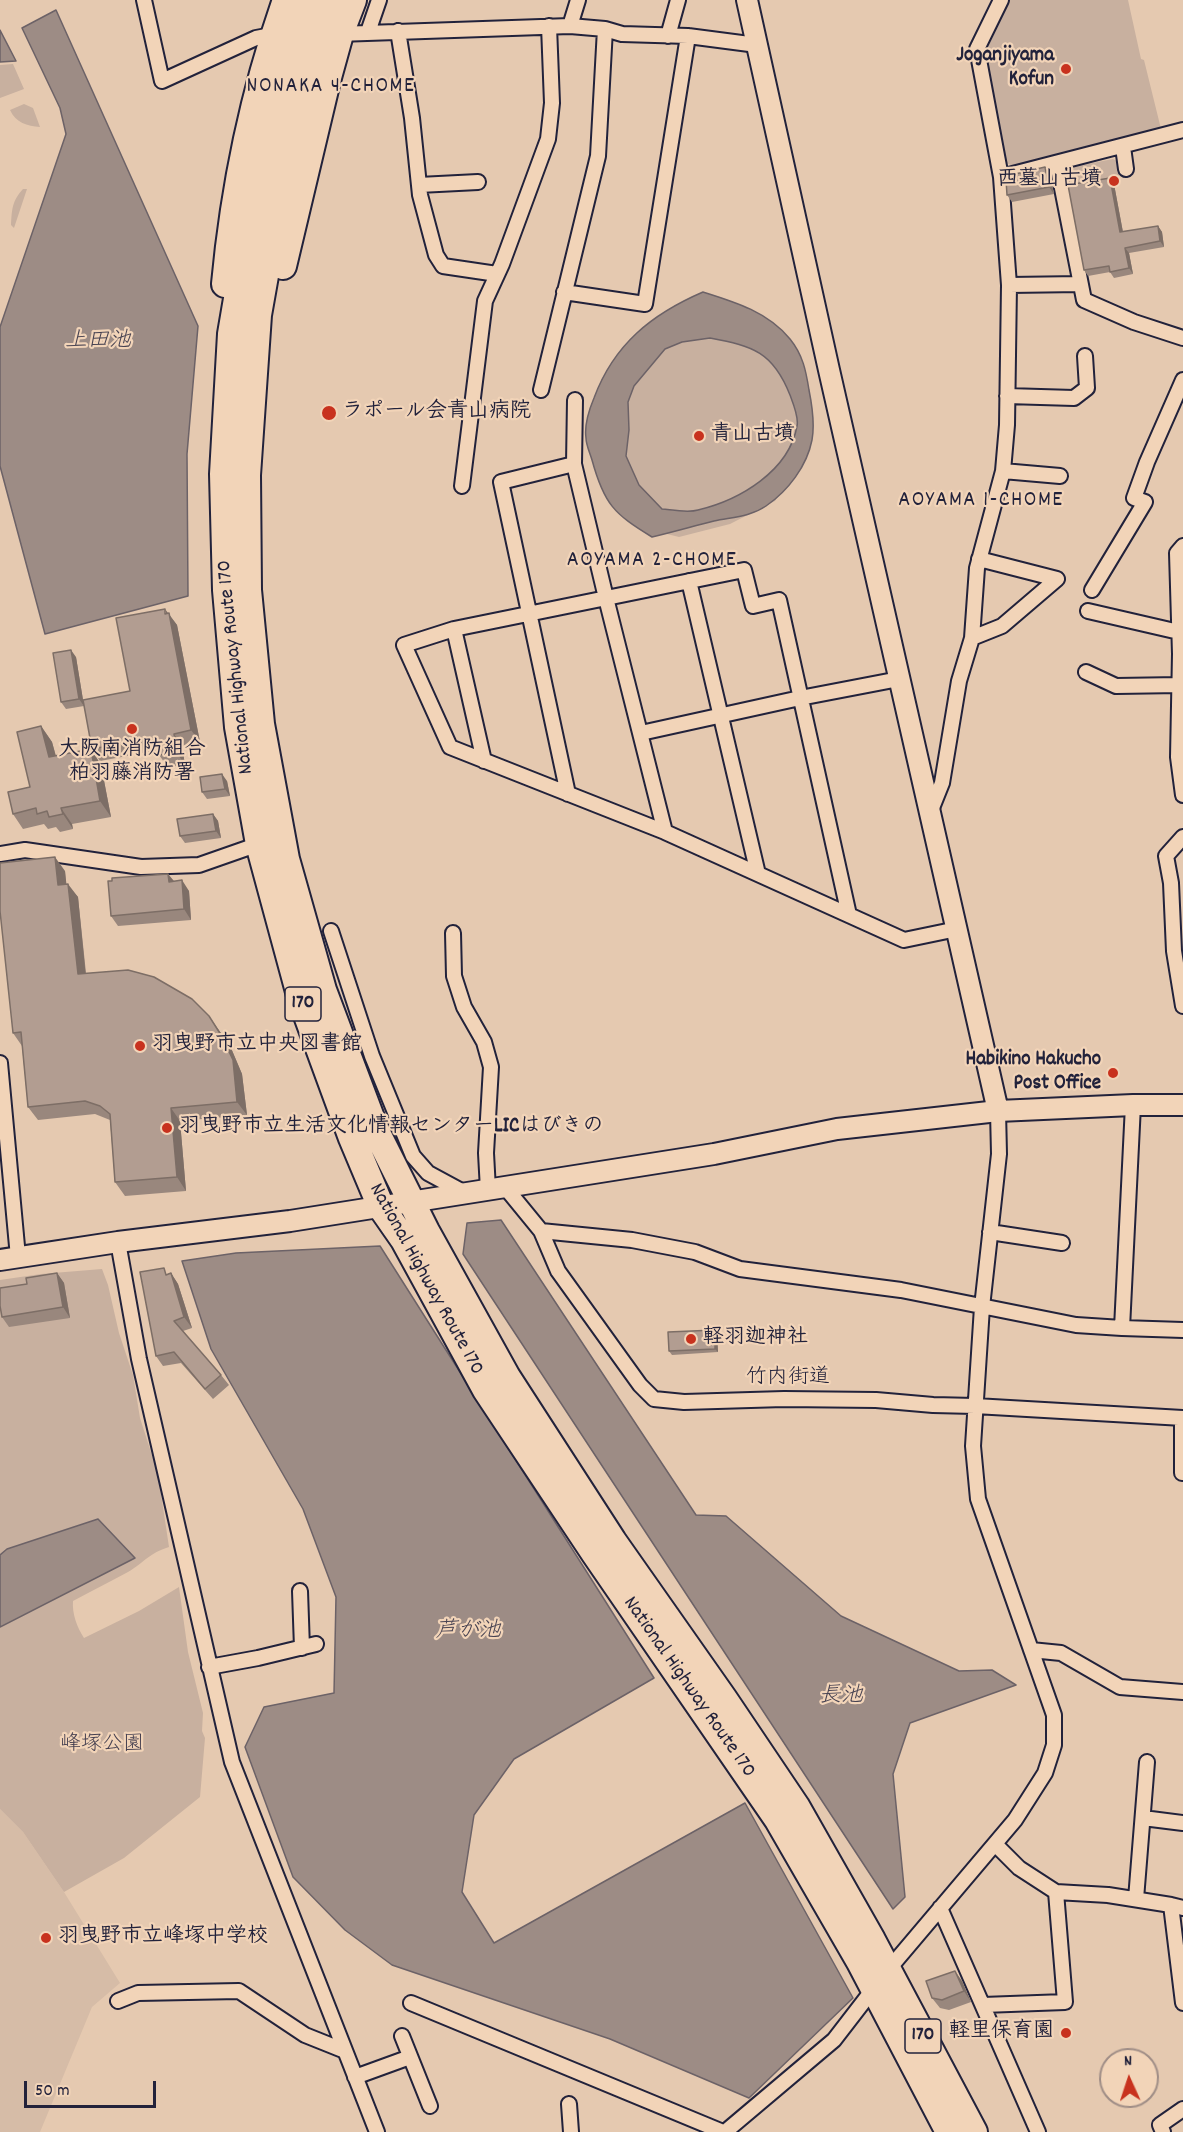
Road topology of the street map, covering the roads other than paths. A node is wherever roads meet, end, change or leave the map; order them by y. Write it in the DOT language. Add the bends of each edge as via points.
graph roads {
  1 [pos="144,0"];
  2 [pos="286,0"];
  3 [pos="309,0"];
  4 [pos="330,0"];
  5 [pos="353,0"];
  6 [pos="379,0"];
  7 [pos="578,0"];
  8 [pos="678,0"];
  9 [pos="747,0"];
  10 [pos="1000,0"];
  11 [pos="549,26"];
  12 [pos="570,26"];
  13 [pos="605,29"];
  14 [pos="398,31"];
  15 [pos="368,32"];
  16 [pos="308,34"];
  17 [pos="668,36"];
  18 [pos="688,36"];
  19 [pos="757,45"];
  20 [pos="1183,130"];
  21 [pos="1123,147"];
  22 [pos="1057,163"];
  23 [pos="1126,169"];
  24 [pos="1001,177"];
  25 [pos="478,182"];
  26 [pos="419,185"];
  27 [pos="497,274"];
  28 [pos="1081,284"];
  29 [pos="1010,285"];
  30 [pos="564,292"];
  31 [pos="1183,338"];
  32 [pos="1085,356"];
  33 [pos="1183,380"];
  34 [pos="541,390"];
  35 [pos="1008,396"];
  36 [pos="575,400"];
  37 [pos="574,464"];
  38 [pos="1003,471"];
  39 [pos="1060,476"];
  40 [pos="462,486"];
  41 [pos="1183,546"];
  42 [pos="979,559"];
  43 [pos="689,581"];
  44 [pos="1092,590"];
  45 [pos="606,598"];
  46 [pos="1088,611"];
  47 [pos="529,612"];
  48 [pos="454,629"];
  49 [pos="1179,632"];
  50 [pos="972,638"];
  51 [pos="1086,672"];
  52 [pos="899,679"];
  53 [pos="1180,685"];
  54 [pos="800,698"];
  55 [pos="721,715"];
  56 [pos="641,733"];
  57 [pos="484,761"];
  58 [pos="568,794"];
  59 [pos="1183,795"];
  60 [pos="930,813"];
  61 [pos="665,832"];
  62 [pos="1183,837"];
  63 [pos="259,844"];
  64 [pos="0,854"];
  65 [pos="758,874"];
  66 [pos="1177,883"];
  67 [pos="849,915"];
  68 [pos="957,929"];
  69 [pos="331,931"];
  70 [pos="453,933"];
  71 [pos="1183,1006"];
  72 [pos="0,1063"];
  73 [pos="1133,1105"];
  74 [pos="1183,1105"];
  75 [pos="998,1111"];
  76 [pos="497,1188"];
  77 [pos="465,1193"];
  78 [pos="412,1202"];
  79 [pos="381,1207"];
  80 [pos="541,1231"];
  81 [pos="990,1232"];
  82 [pos="118,1242"];
  83 [pos="1062,1243"];
  84 [pos="9,1258"];
  85 [pos="982,1307"];
  86 [pos="1122,1328"];
  87 [pos="1183,1330"];
  88 [pos="975,1406"];
  89 [pos="1182,1418"];
  90 [pos="1182,1473"];
  91 [pos="300,1591"];
  92 [pos="1031,1650"];
  93 [pos="209,1667"];
  94 [pos="1183,1692"];
  95 [pos="1147,1762"];
  96 [pos="1143,1818"];
  97 [pos="1183,1823"];
  98 [pos="995,1844"];
  99 [pos="822,1874"];
  100 [pos="1056,1892"];
  101 [pos="1137,1899"];
  102 [pos="1177,1906"];
  103 [pos="940,1908"];
  104 [pos="880,1979"];
  105 [pos="118,2001"];
  106 [pos="411,2003"];
  107 [pos="1183,2003"];
  108 [pos="983,2005"];
  109 [pos="402,2036"];
  110 [pos="345,2050"];
  111 [pos="410,2057"];
  112 [pos="355,2077"];
  113 [pos="568,2104"];
  114 [pos="430,2106"];
  115 [pos="1183,2109"];
  116 [pos="377,2132"];
  117 [pos="571,2132"];
  118 [pos="724,2132"];
  119 [pos="949,2132"];
  120 [pos="974,2132"];
  121 [pos="1038,2132"];
  122 [pos="1163,2132"];
  1 -- 16 [label="street" via="162,81 256,38"];
  2 -- 16 [label="highway"];
  3 -- 16 [label="highway, National Highway Route 170 / 170"];
  4 -- 16 [label="highway, National Highway Route 170 / 170"];
  5 -- 16 [label="highway"];
  6 -- 15 [label="street"];
  7 -- 12 [label="street"];
  8 -- 17 [label="street"];
  9 -- 19 [label="street"];
  10 -- 24 [label="street" via="977,49"];
  11 -- 12 [label="street"];
  11 -- 14 [label="street"];
  11 -- 27 [label="street" via="552,103 548,139"];
  12 -- 13 [label="street"];
  13 -- 17 [label="street" via="622,34"];
  13 -- 30 [label="street" via="597,156"];
  14 -- 15 [label="street"];
  14 -- 26 [label="street"];
  15 -- 16 [label="street"];
  16 -- 63 [label="highway, National Highway Route 170 / 170" via="245,146 224,295 231,334 223,474 226,591 238,727"];
  16 -- 78 [label="highway, National Highway Route 170 / 170" via="258,315 247,475 248,590 261,724 286,859 323,990 376,1131"];
  17 -- 18 [label="street"];
  18 -- 19 [label="street"];
  18 -- 30 [label="street" via="645,304"];
  19 -- 52 [label="street"];
  20 -- 21 [label="street"];
  21 -- 22 [label="street"];
  21 -- 23 [label="street"];
  22 -- 24 [label="street"];
  22 -- 28 [label="street"];
  24 -- 29 [label="street"];
  25 -- 26 [label="street"];
  26 -- 27 [label="street" via="436,255 443,266"];
  27 -- 40 [label="street" via="485,301"];
  28 -- 29 [label="street"];
  28 -- 31 [label="street" via="1084,300"];
  29 -- 35 [label="street"];
  30 -- 34 [label="street"];
  32 -- 35 [label="street" via="1086,388 1074,398"];
  33 -- 44 [label="street" via="1134,498 1145,502"];
  35 -- 38 [label="street"];
  36 -- 37 [label="street"];
  37 -- 45 [label="street"];
  37 -- 47 [label="street" via="501,482"];
  38 -- 39 [label="street"];
  38 -- 42 [label="street"];
  41 -- 49 [label="street" via="1177,553"];
  42 -- 50 [label="street"];
  42 -- 50 [label="street" via="1057,579 1002,626"];
  43 -- 45 [label="street"];
  43 -- 54 [label="street" via="744,570 753,606 779,600"];
  43 -- 55 [label="street"];
  45 -- 47 [label="street"];
  45 -- 56 [label="street"];
  46 -- 49 [label="street"];
  47 -- 48 [label="street"];
  47 -- 58 [label="street"];
  48 -- 57 [label="street"];
  48 -- 57 [label="street" via="404,645 450,747"];
  49 -- 53 [label="street"];
  50 -- 60 [label="street" via="959,681 942,783"];
  51 -- 53 [label="street" via="1116,686"];
  52 -- 54 [label="street"];
  52 -- 60 [label="street"];
  53 -- 59 [label="street" via="1178,757"];
  54 -- 55 [label="street"];
  54 -- 67 [label="street"];
  55 -- 56 [label="street"];
  55 -- 65 [label="street"];
  56 -- 61 [label="street"];
  57 -- 58 [label="street"];
  58 -- 61 [label="street"];
  60 -- 68 [label="street"];
  61 -- 65 [label="street"];
  62 -- 66 [label="street" via="1166,856"];
  63 -- 64 [label="street" via="199,865 153,867 25,850"];
  63 -- 79 [label="highway, National Highway Route 170 / 170" via="301,999"];
  65 -- 67 [label="street"];
  66 -- 71 [label="street" via="1174,951"];
  67 -- 68 [label="street" via="904,940"];
  68 -- 75 [label="street"];
  69 -- 77 [label="street" via="372,1056 413,1155 428,1173"];
  70 -- 76 [label="street" via="454,976 491,1067 486,1153"];
  72 -- 84 [label="street"];
  73 -- 74 [label="street"];
  73 -- 75 [label="street"];
  73 -- 86 [label="street"];
  75 -- 76 [label="street" via="837,1129 714,1154"];
  75 -- 81 [label="street" via="999,1154"];
  76 -- 77 [label="street"];
  76 -- 80 [label="street, 竹内街道"];
  77 -- 78 [label="street"];
  78 -- 79 [label="street"];
  78 -- 99 [label="highway, National Highway Route 170 / 170" via="507,1377 613,1541 796,1806"];
  79 -- 82 [label="street"];
  79 -- 99 [label="highway, National Highway Route 170 / 170" via="404,1240 486,1390 778,1820"];
  80 -- 85 [label="street" via="632,1240 695,1252 740,1269 901,1290"];
  80 -- 88 [label="street, 竹内街道" via="558,1271 654,1399 876,1400"];
  81 -- 83 [label="street"];
  81 -- 85 [label="street"];
  82 -- 84 [label="street"];
  82 -- 93 [label="street"];
  85 -- 86 [label="street" via="1076,1325"];
  85 -- 88 [label="street"];
  86 -- 87 [label="street"];
  88 -- 89 [label="street, 竹内街道"];
  88 -- 92 [label="street" via="973,1446 978,1499"];
  89 -- 90 [label="street"];
  91 -- 93 [label="street" via="309,1646"];
  92 -- 94 [label="street" via="1061,1653 1120,1687"];
  92 -- 98 [label="street" via="1054,1715 1054,1745 1045,1773"];
  93 -- 110 [label="street" via="232,1762"];
  95 -- 96 [label="street"];
  96 -- 97 [label="street"];
  96 -- 101 [label="street"];
  98 -- 100 [label="street" via="1019,1868"];
  98 -- 103 [label="street"];
  99 -- 104 [label="highway, National Highway Route 170 / 170"];
  100 -- 101 [label="street"];
  100 -- 108 [label="street" via="1065,2002"];
  101 -- 102 [label="street"];
  102 -- 107 [label="street"];
  103 -- 104 [label="street"];
  103 -- 108 [label="street"];
  104 -- 118 [label="street" via="834,2040"];
  104 -- 119 [label="highway, National Highway Route 170 / 170"];
  104 -- 120 [label="highway, National Highway Route 170 / 170"];
  105 -- 110 [label="street" via="138,1993 239,1991 305,2035"];
  106 -- 118 [label="street"];
  108 -- 121 [label="street"];
  109 -- 111 [label="street"];
  110 -- 112 [label="street"];
  111 -- 112 [label="street"];
  111 -- 114 [label="street"];
  112 -- 116 [label="street"];
  113 -- 117 [label="street"];
  115 -- 122 [label="street" via="1160,2125"];
}
